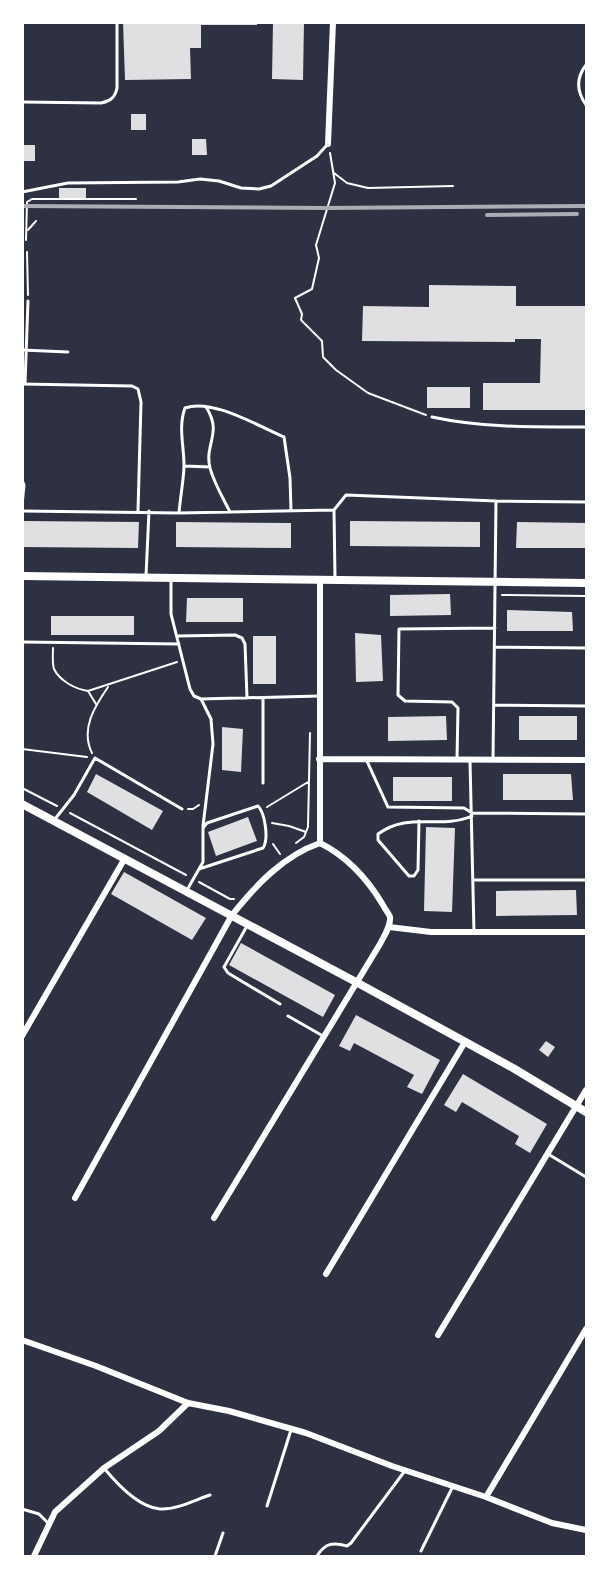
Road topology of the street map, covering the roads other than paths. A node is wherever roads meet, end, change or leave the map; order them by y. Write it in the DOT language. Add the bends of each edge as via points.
graph roads {
  1 [pos="117,22"];
  2 [pos="333,22"];
  3 [pos="586,65"];
  4 [pos="22,102"];
  5 [pos="586,105"];
  6 [pos="328,144"];
  7 [pos="22,192"];
  8 [pos="28,301"];
  9 [pos="25,351"];
  10 [pos="68,352"];
  11 [pos="24,384"];
  12 [pos="206,407"];
  13 [pos="432,417"];
  14 [pos="586,427"];
  15 [pos="184,466"];
  16 [pos="210,467"];
  17 [pos="22,480"];
  18 [pos="496,501"];
  19 [pos="586,502"];
  20 [pos="22,505"];
  21 [pos="334,510"];
  22 [pos="22,511"];
  23 [pos="138,511"];
  24 [pos="149,512"];
  25 [pos="230,512"];
  26 [pos="291,512"];
  27 [pos="179,513"];
  28 [pos="22,576"];
  29 [pos="146,577"];
  30 [pos="171,578"];
  31 [pos="320,580"];
  32 [pos="335,580"];
  33 [pos="496,582"];
  34 [pos="586,583"];
  35 [pos="495,628"];
  36 [pos="177,636"];
  37 [pos="22,642"];
  38 [pos="179,644"];
  39 [pos="495,647"];
  40 [pos="586,648"];
  41 [pos="320,696"];
  42 [pos="263,697"];
  43 [pos="247,698"];
  44 [pos="201,699"];
  45 [pos="494,705"];
  46 [pos="586,706"];
  47 [pos="320,759"];
  48 [pos="366,759"];
  49 [pos="457,759"];
  50 [pos="470,759"];
  51 [pos="494,759"];
  52 [pos="586,760"];
  53 [pos="263,783"];
  54 [pos="22,804"];
  55 [pos="182,809"];
  56 [pos="586,813"];
  57 [pos="472,815"];
  58 [pos="418,820"];
  59 [pos="54,821"];
  60 [pos="203,828"];
  61 [pos="320,843"];
  62 [pos="125,858"];
  63 [pos="198,869"];
  64 [pos="473,880"];
  65 [pos="586,880"];
  66 [pos="187,890"];
  67 [pos="232,915"];
  68 [pos="249,924"];
  69 [pos="389,927"];
  70 [pos="474,932"];
  71 [pos="586,932"];
  72 [pos="356,982"];
  73 [pos="280,1004"];
  74 [pos="288,1016"];
  75 [pos="22,1036"];
  76 [pos="323,1036"];
  77 [pos="465,1042"];
  78 [pos="586,1090"];
  79 [pos="577,1106"];
  80 [pos="586,1112"];
  81 [pos="548,1154"];
  82 [pos="586,1177"];
  83 [pos="75,1198"];
  84 [pos="214,1218"];
  85 [pos="326,1274"];
  86 [pos="586,1329"];
  87 [pos="438,1335"];
  88 [pos="22,1340"];
  89 [pos="188,1403"];
  90 [pos="291,1428"];
  91 [pos="104,1468"];
  92 [pos="405,1470"];
  93 [pos="453,1486"];
  94 [pos="210,1495"];
  95 [pos="486,1497"];
  96 [pos="267,1506"];
  97 [pos="22,1509"];
  98 [pos="48,1523"];
  99 [pos="586,1530"];
  100 [pos="223,1533"];
  101 [pos="421,1551"];
  102 [pos="34,1557"];
  103 [pos="215,1557"];
  104 [pos="317,1557"];
  1 -- 4 [label="lane" via="117,88 109,101"];
  2 -- 6 [label="street"];
  3 -- 5 [label="lane" via="578,84"];
  6 -- 7 [label="lane" via="317,156 271,186 259,189 200,179 68,183"];
  8 -- 9 [label="lane"];
  9 -- 10 [label="lane"];
  9 -- 11 [label="lane"];
  11 -- 23 [label="lane" via="138,389"];
  12 -- 15 [label="lane" via="192,405 185,408 182,416"];
  12 -- 16 [label="lane" via="215,429"];
  12 -- 26 [label="lane" via="284,437"];
  13 -- 14 [label="lane" via="500,427"];
  15 -- 16 [label="lane"];
  15 -- 27 [label="lane"];
  16 -- 25 [label="lane"];
  17 -- 20 [label="lane"];
  18 -- 19 [label="lane"];
  18 -- 21 [label="lane" via="346,495"];
  18 -- 33 [label="lane"];
  21 -- 26 [label="lane"];
  21 -- 32 [label="lane"];
  22 -- 23 [label="lane"];
  23 -- 24 [label="lane"];
  24 -- 27 [label="lane"];
  24 -- 29 [label="lane"];
  25 -- 26 [label="lane"];
  25 -- 27 [label="lane"];
  28 -- 29 [label="street"];
  29 -- 30 [label="street"];
  30 -- 31 [label="street"];
  30 -- 36 [label="lane" via="171,614"];
  31 -- 32 [label="street"];
  31 -- 41 [label="street"];
  32 -- 33 [label="street"];
  33 -- 34 [label="street"];
  33 -- 35 [label="lane"];
  35 -- 39 [label="lane"];
  35 -- 49 [label="lane" via="399,629 398,695 405,701 456,704"];
  36 -- 38 [label="lane"];
  36 -- 43 [label="lane" via="242,638"];
  37 -- 38 [label="lane"];
  38 -- 44 [label="lane" via="190,689"];
  39 -- 40 [label="lane"];
  39 -- 45 [label="lane"];
  41 -- 42 [label="lane"];
  41 -- 47 [label="street"];
  42 -- 43 [label="lane"];
  42 -- 53 [label="lane"];
  43 -- 44 [label="lane"];
  44 -- 60 [label="lane" via="211,719 213,744"];
  45 -- 46 [label="lane"];
  45 -- 51 [label="lane"];
  47 -- 48 [label="street"];
  47 -- 61 [label="street"];
  48 -- 49 [label="street"];
  48 -- 57 [label="lane" via="388,807 464,808"];
  49 -- 50 [label="street"];
  50 -- 51 [label="street"];
  50 -- 57 [label="lane"];
  51 -- 52 [label="street"];
  54 -- 59 [label="street"];
  55 -- 59 [label="lane" via="95,758"];
  56 -- 57 [label="lane"];
  57 -- 58 [label="lane" via="463,820"];
  57 -- 64 [label="lane"];
  58 -- 58 [label="lane" via="388,826 378,834 378,840 409,876 418,870"];
  59 -- 62 [label="street"];
  60 -- 63 [label="lane" via="204,855"];
  60 -- 63 [label="lane" via="207,823 258,806 262,810 266,843 263,848"];
  61 -- 67 [label="street" via="281,864"];
  61 -- 69 [label="street" via="343,856 364,877 390,917"];
  62 -- 66 [label="street"];
  62 -- 75 [label="street"];
  63 -- 66 [label="lane"];
  64 -- 65 [label="lane"];
  64 -- 70 [label="lane"];
  66 -- 67 [label="street"];
  67 -- 68 [label="street"];
  67 -- 83 [label="street"];
  68 -- 72 [label="street"];
  68 -- 73 [label="lane" via="224,968"];
  69 -- 70 [label="street"];
  69 -- 72 [label="street"];
  70 -- 71 [label="street"];
  72 -- 76 [label="street"];
  72 -- 77 [label="street"];
  74 -- 76 [label="lane"];
  76 -- 84 [label="street"];
  77 -- 79 [label="street"];
  77 -- 85 [label="street"];
  78 -- 79 [label="street"];
  79 -- 80 [label="street"];
  79 -- 81 [label="street"];
  81 -- 82 [label="lane"];
  81 -- 87 [label="street"];
  86 -- 95 [label="street"];
  88 -- 89 [label="street"];
  89 -- 90 [label="street"];
  89 -- 91 [label="street" via="159,1431"];
  90 -- 92 [label="street"];
  90 -- 96 [label="lane"];
  91 -- 94 [label="lane" via="145,1505 161,1509"];
  91 -- 98 [label="street"];
  92 -- 93 [label="street"];
  92 -- 104 [label="lane" via="351,1543 326,1545"];
  93 -- 95 [label="street"];
  93 -- 101 [label="lane"];
  95 -- 99 [label="street" via="552,1523"];
  97 -- 98 [label="lane" via="39,1514"];
  98 -- 102 [label="street"];
  100 -- 103 [label="lane"];
}
